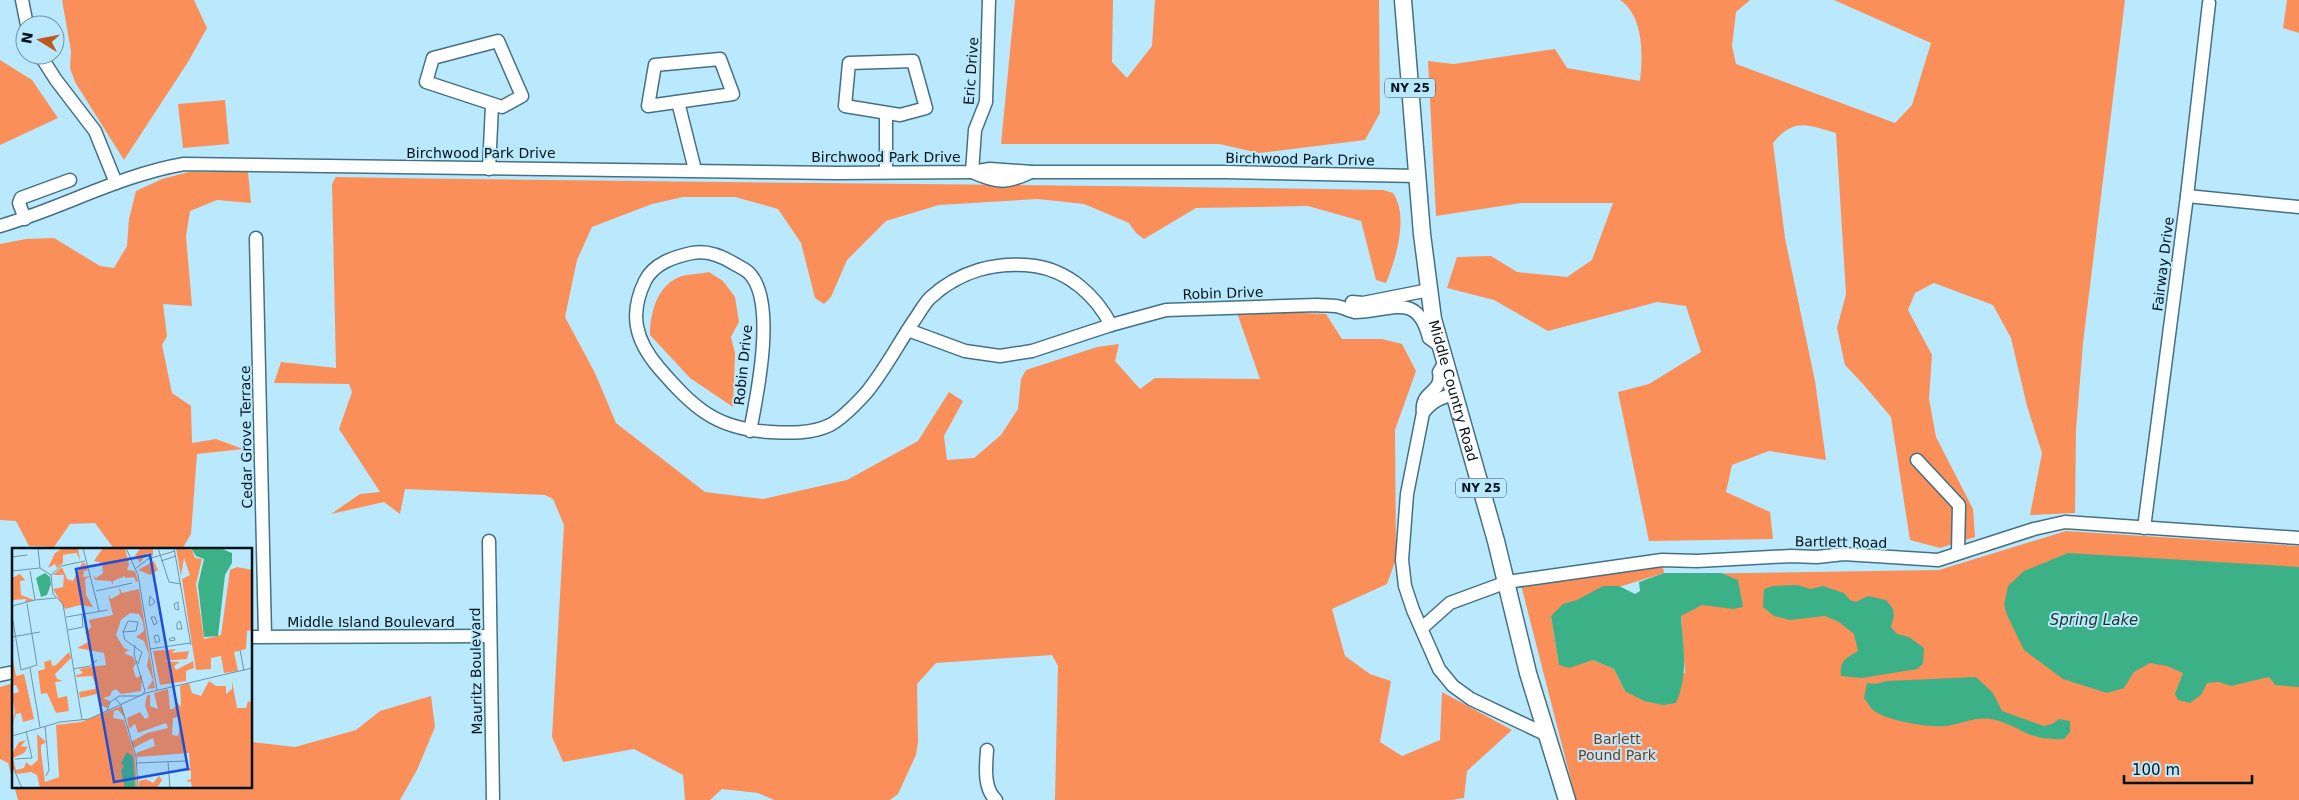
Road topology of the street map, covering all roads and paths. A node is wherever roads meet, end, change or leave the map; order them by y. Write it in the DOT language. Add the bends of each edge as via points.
graph roads {
  1 [pos="22,0"];
  2 [pos="989,0"];
  3 [pos="1403,0"];
  4 [pos="2209,3"];
  5 [pos="25,15"];
  6 [pos="46,65"];
  7 [pos="678,102"];
  8 [pos="492,104"];
  9 [pos="886,113"];
  10 [pos="489,169"];
  11 [pos="695,170"];
  12 [pos="886,172"];
  13 [pos="972,172"];
  14 [pos="1417,176"];
  15 [pos="70,180"];
  16 [pos="116,183"];
  17 [pos="2187,196"];
  18 [pos="2299,207"];
  19 [pos="25,219"];
  20 [pos="0,226"];
  21 [pos="256,238"];
  22 [pos="1429,290"];
  23 [pos="1337,306"];
  24 [pos="1112,325"];
  25 [pos="908,330"];
  26 [pos="1440,346"];
  27 [pos="1445,362"];
  28 [pos="1454,394"];
  29 [pos="1423,413"];
  30 [pos="750,431"];
  31 [pos="1917,460"];
  32 [pos="2144,528"];
  33 [pos="2299,538"];
  34 [pos="490,541"];
  35 [pos="1958,553"];
  36 [pos="1507,582"];
  37 [pos="1422,628"];
  38 [pos="266,636"];
  39 [pos="490,636"];
  40 [pos="252,637"];
  41 [pos="1547,735"];
  42 [pos="987,750"];
  43 [pos="493,800"];
  44 [pos="996,800"];
  45 [pos="1567,800"];
  1 -- 5 [label="street"];
  2 -- 13 [label="street, Eric Drive" via="986,102 975,130"];
  3 -- 14 [label="main road, Middle Country Road / NY 25"];
  4 -- 17 [label="street, Fairway Drive"];
  6 -- 16 [label="street" via="95,131"];
  7 -- 7 [label="street" via="733,94 720,59 655,65 648,106"];
  7 -- 11 [label="street"];
  8 -- 8 [label="street" via="502,107 522,96 498,41 433,58 426,82"];
  8 -- 10 [label="street"];
  9 -- 9 [label="street" via="900,115 926,108 913,61 849,64 845,106"];
  9 -- 12 [label="street"];
  10 -- 11 [label="street, Birchwood Park Drive"];
  10 -- 16 [label="street, Birchwood Park Drive" via="184,164"];
  11 -- 12 [label="street, Birchwood Park Drive"];
  12 -- 13 [label="street, Birchwood Park Drive"];
  13 -- 14 [label="street, Birchwood Park Drive" via="987,165 1013,165 1032,172"];
  14 -- 22 [label="main road, Middle Country Road / NY 25"];
  15 -- 19 [label="street" via="21,198 19,203"];
  16 -- 19 [label="street, Birchwood Park Drive"];
  17 -- 18 [label="street"];
  17 -- 32 [label="street, Fairway Drive"];
  19 -- 20 [label="street, Birchwood Park Drive"];
  21 -- 38 [label="street, Cedar Grove Terrace"];
  22 -- 23 [label="street, Robin Drive" via="1388,298 1375,296"];
  22 -- 26 [label="main road, Middle Country Road / NY 25"];
  23 -- 24 [label="street, Robin Drive" via="1166,310"];
  23 -- 26 [label="street, Robin Drive" via="1352,312 1410,309 1425,322 1428,338"];
  24 -- 25 [label="street, Robin Drive" via="1032,352 1000,356 965,351"];
  24 -- 25 [label="street, Robin Drive" via="1102,306 1081,286 1052,268 1019,264 989,266 957,279 929,299"];
  25 -- 30 [label="street, Robin Drive" via="879,377 857,403 831,424 798,434"];
  26 -- 27 [label="main road, Middle Country Road / NY 25"];
  27 -- 28 [label="main road, Middle Country Road / NY 25"];
  27 -- 29 [label="street" via="1439,372 1438,387 1423,401"];
  28 -- 29 [label="street" via="1429,404"];
  28 -- 36 [label="main road, Middle Country Road / NY 25"];
  29 -- 37 [label="street" via="1407,494 1402,560 1405,586"];
  30 -- 30 [label="street, Robin Drive" via="759,384 764,325 760,293 749,274 723,257 702,251 674,257 650,271 637,297 636,326 647,354 679,391 708,417"];
  31 -- 35 [label="street" via="1959,505"];
  32 -- 33 [label="street, Bartlett Road"];
  32 -- 35 [label="street, Bartlett Road" via="2065,522"];
  34 -- 39 [label="street, Mauritz Boulevard"];
  35 -- 36 [label="street, Bartlett Road" via="1938,560 1844,554 1662,560"];
  36 -- 37 [label="street, Bartlett Road" via="1450,604"];
  36 -- 41 [label="main road, Middle Country Road / NY 25" via="1524,658"];
  37 -- 41 [label="street" via="1439,669 1453,686 1471,699"];
  38 -- 39 [label="street, Middle Island Boulevard"];
  38 -- 40 [label="street, Middle Island Boulevard"];
  39 -- 43 [label="street, Mauritz Boulevard"];
  41 -- 45 [label="main road, Middle Country Road / NY 25"];
  42 -- 44 [label="street" via="985,770 990,795"];
}
